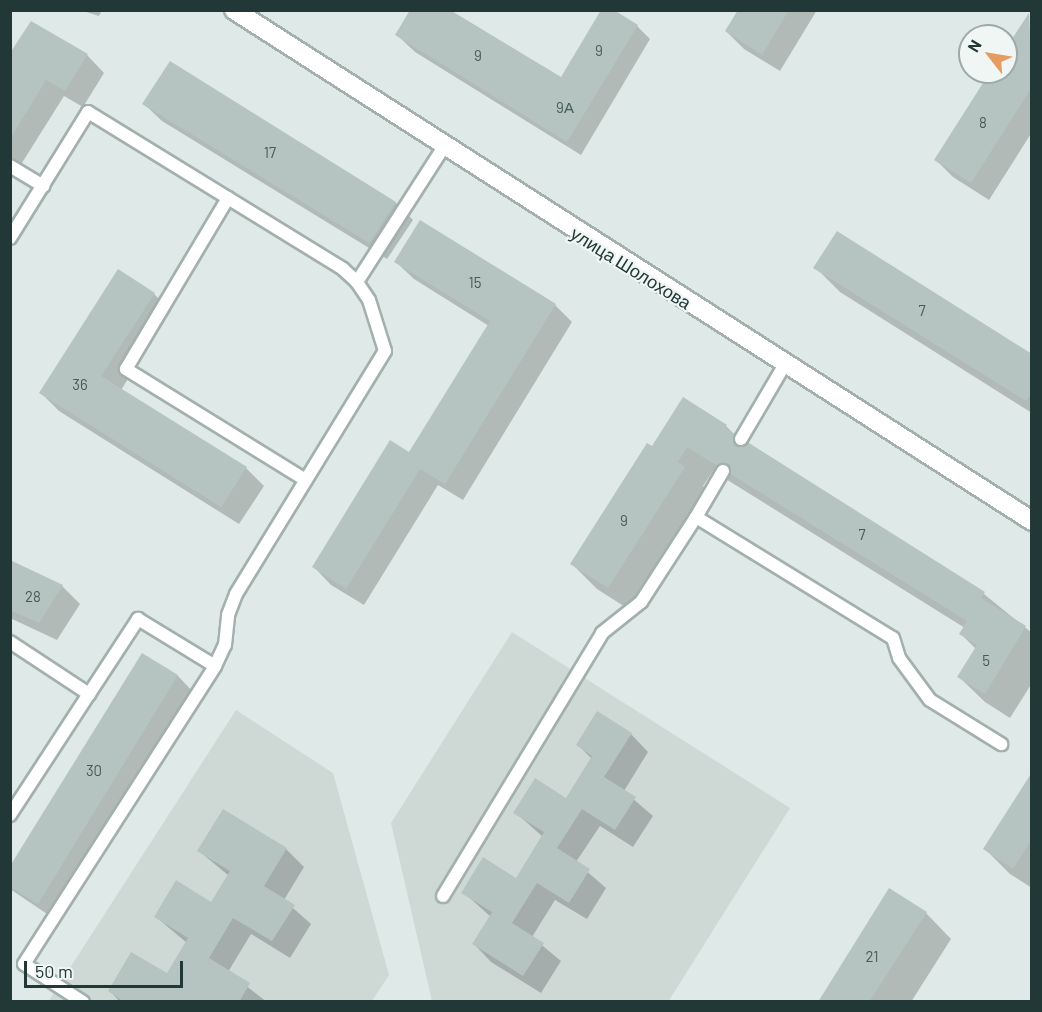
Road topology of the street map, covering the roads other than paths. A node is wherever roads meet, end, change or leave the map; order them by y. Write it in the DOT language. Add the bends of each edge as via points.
graph roads {
  1 [pos="234,10"];
  2 [pos="443,148"];
  3 [pos="10,166"];
  4 [pos="43,186"];
  5 [pos="228,198"];
  6 [pos="10,238"];
  7 [pos="357,282"];
  8 [pos="785,364"];
  9 [pos="741,439"];
  10 [pos="723,471"];
  11 [pos="306,480"];
  12 [pos="696,517"];
  13 [pos="1032,521"];
  14 [pos="10,642"];
  15 [pos="215,666"];
  16 [pos="89,694"];
  17 [pos="1001,744"];
  18 [pos="10,815"];
  19 [pos="443,896"];
  20 [pos="83,1002"];
  1 -- 2 [label="street, улица Шолохова"];
  2 -- 7 [label="lane"];
  2 -- 8 [label="street, улица Шолохова"];
  3 -- 4 [label="lane"];
  4 -- 5 [label="lane" via="88,112"];
  4 -- 6 [label="lane"];
  5 -- 7 [label="lane" via="343,269"];
  5 -- 11 [label="lane" via="126,369"];
  7 -- 11 [label="lane" via="369,300 385,351"];
  8 -- 9 [label="lane"];
  8 -- 13 [label="street, улица Шолохова"];
  10 -- 12 [label="lane"];
  11 -- 15 [label="lane" via="236,594 228,615 225,645"];
  12 -- 17 [label="lane" via="893,638 899,658 930,700"];
  12 -- 19 [label="lane" via="641,602 602,633"];
  14 -- 16 [label="lane"];
  15 -- 16 [label="lane" via="138,619"];
  15 -- 20 [label="lane" via="24,964"];
  16 -- 18 [label="lane"];
}
